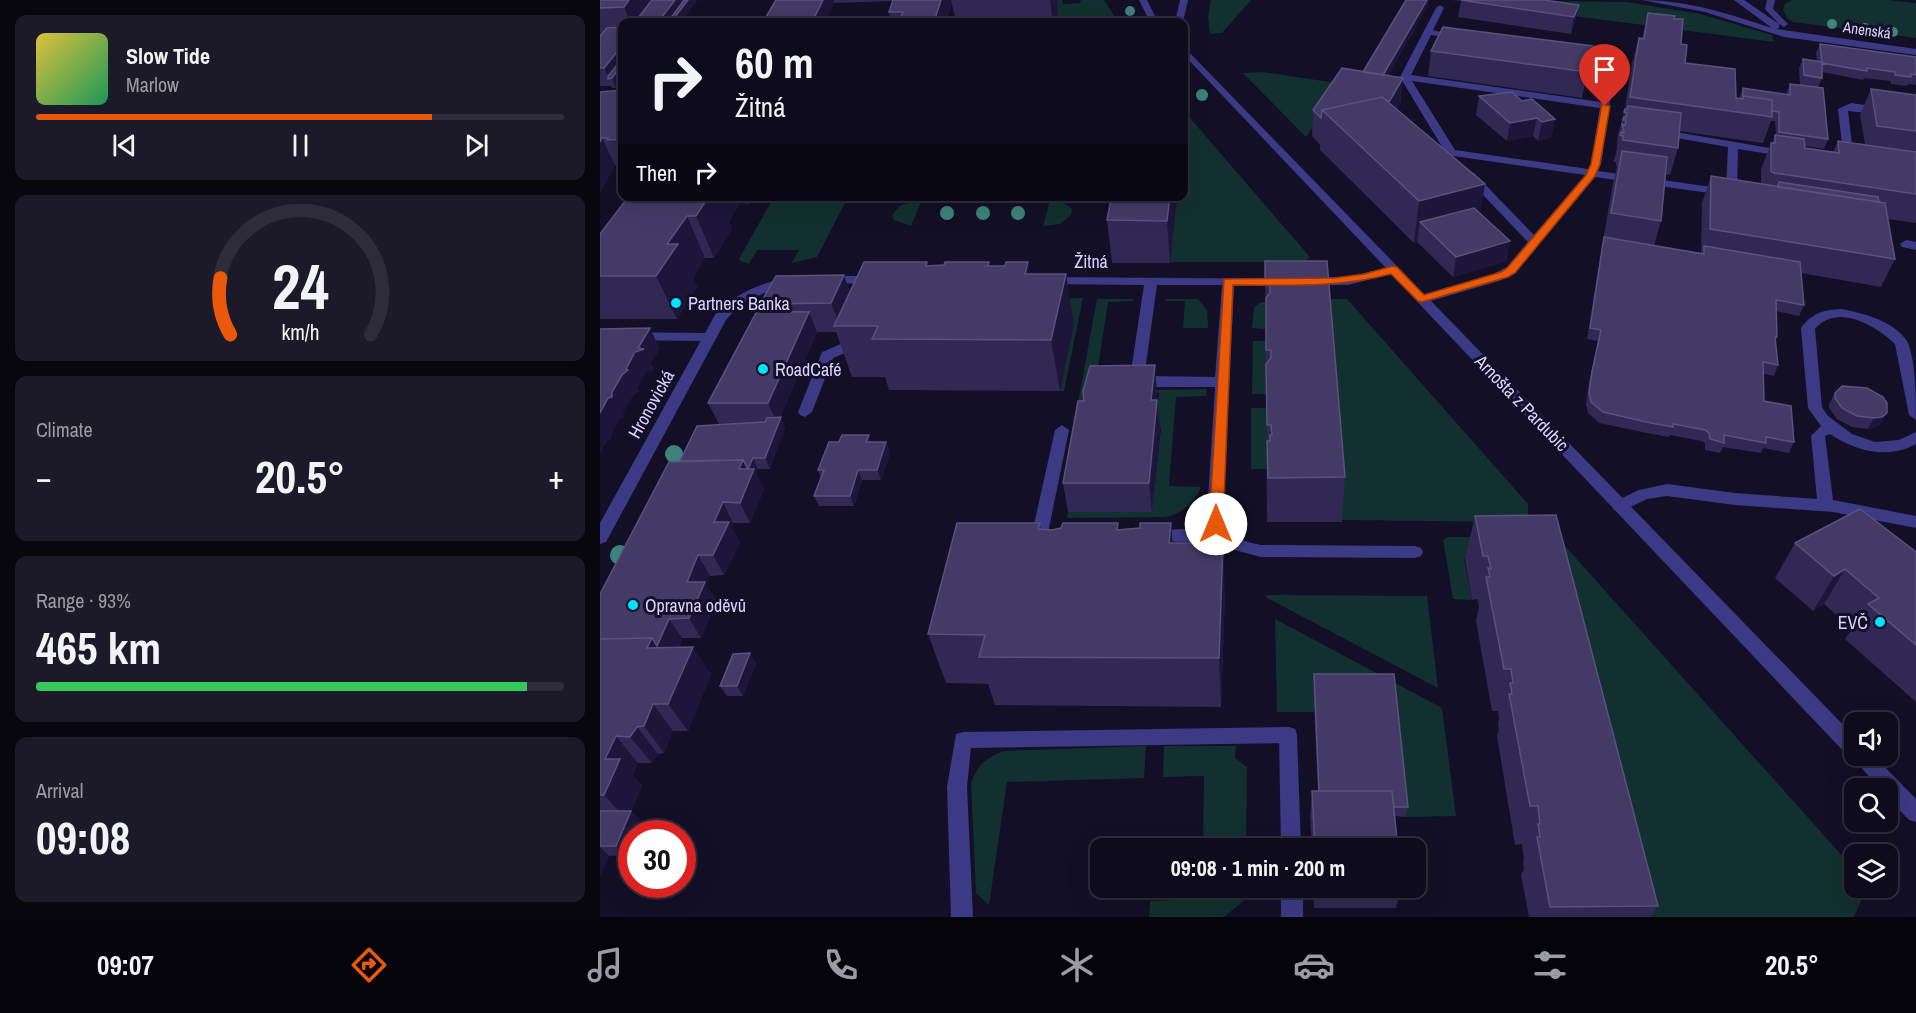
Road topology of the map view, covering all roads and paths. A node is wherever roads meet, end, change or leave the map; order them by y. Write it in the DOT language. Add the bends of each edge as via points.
graph roads {
  1 [pos="1184,0"];
  2 [pos="1646,0"];
  3 [pos="1738,0"];
  4 [pos="1771,0"];
  5 [pos="1143,1"];
  6 [pos="1718,2"];
  7 [pos="1172,4"];
  8 [pos="1440,8"];
  9 [pos="1152,18"];
  10 [pos="1176,18"];
  11 [pos="1178,18"];
  12 [pos="1737,19"];
  13 [pos="1427,32"];
  14 [pos="1472,38"];
  15 [pos="1813,38"];
  16 [pos="1561,50"];
  17 [pos="1188,52"];
  18 [pos="1916,52"];
  19 [pos="1405,77"];
  20 [pos="1605,106"];
  21 [pos="1916,115"];
  22 [pos="1650,130"];
  23 [pos="1733,146"];
  24 [pos="1450,153"];
  25 [pos="1803,156"];
  26 [pos="1849,162"];
  27 [pos="1593,172"];
  28 [pos="1535,242"];
  29 [pos="1393,270"];
  30 [pos="814,280"];
  31 [pos="798,281"];
  32 [pos="1035,281"];
  33 [pos="1151,281"];
  34 [pos="1228,282"];
  35 [pos="876,294"];
  36 [pos="1422,299"];
  37 [pos="863,324"];
  38 [pos="600,336"];
  39 [pos="710,337"];
  40 [pos="1222,382"];
  41 [pos="805,412"];
  42 [pos="1916,415"];
  43 [pos="1830,427"];
  44 [pos="1062,430"];
  45 [pos="1916,437"];
  46 [pos="1620,506"];
  47 [pos="1826,506"];
  48 [pos="1916,522"];
  49 [pos="1219,532"];
  50 [pos="1142,537"];
  51 [pos="600,538"];
  52 [pos="1018,538"];
  53 [pos="1415,552"];
  54 [pos="1844,739"];
  55 [pos="1871,766"];
  56 [pos="1916,813"];
  57 [pos="1291,838"];
  58 [pos="1292,898"];
  59 [pos="962,917"];
  60 [pos="1292,917"];
  1 -- 11 [label="street"];
  2 -- 12 [label="street, Anenská"];
  3 -- 15 [label="street, Anenská" via="1773,25"];
  4 -- 15 [label="street, Anenská" via="1769,9 1777,19"];
  5 -- 9 [label="street"];
  6 -- 12 [label="street, Anenská"];
  7 -- 10 [label="street"];
  8 -- 13 [label="street"];
  12 -- 15 [label="street, Anenská" via="1774,32"];
  13 -- 14 [label="street"];
  13 -- 19 [label="street"];
  15 -- 18 [label="street, Anenská"];
  16 -- 20 [label="street" via="1604,56 1613,62"];
  17 -- 29 [label="street, Arnošta z Pardubic"];
  19 -- 20 [label="street"];
  19 -- 24 [label="street"];
  20 -- 27 [label="street"];
  21 -- 26 [label="street" via="1851,106 1843,109"];
  22 -- 23 [label="street"];
  23 -- 25 [label="street"];
  23 -- 27 [label="street" via="1731,193"];
  24 -- 27 [label="street"];
  24 -- 28 [label="street"];
  27 -- 28 [label="street"];
  28 -- 36 [label="street" via="1504,274"];
  29 -- 34 [label="street, Žitná" via="1334,282"];
  29 -- 36 [label="street, Arnošta z Pardubic"];
  30 -- 35 [label="street" via="889,280"];
  31 -- 39 [label="street, Hronovická" via="745,295 720,318"];
  32 -- 33 [label="street, Žitná"];
  33 -- 34 [label="street, Žitná"];
  33 -- 40 [label="street" via="1138,371 1142,379"];
  34 -- 40 [label="street"];
  36 -- 46 [label="street, Arnošta z Pardubic"];
  37 -- 41 [label="street" via="854,344 827,355"];
  38 -- 39 [label="street"];
  39 -- 51 [label="street, Hronovická"];
  40 -- 49 [label="street" via="1215,514"];
  42 -- 43 [label="street" via="1901,343 1894,334 1857,315 1830,314 1811,321 1808,328 1815,408"];
  43 -- 45 [label="street" via="1860,444 1878,447 1894,447"];
  43 -- 47 [label="street" via="1818,436"];
  44 -- 52 [label="street" via="1045,538"];
  46 -- 47 [label="street" via="1644,494 1667,490 1735,500"];
  46 -- 54 [label="street, Arnošta z Pardubic"];
  47 -- 48 [label="street"];
  49 -- 50 [label="street"];
  49 -- 53 [label="street" via="1232,544 1261,552"];
  55 -- 56 [label="street"];
  57 -- 59 [label="street" via="1288,735 963,740 957,787"];
  58 -- 60 [label="street"];
}
